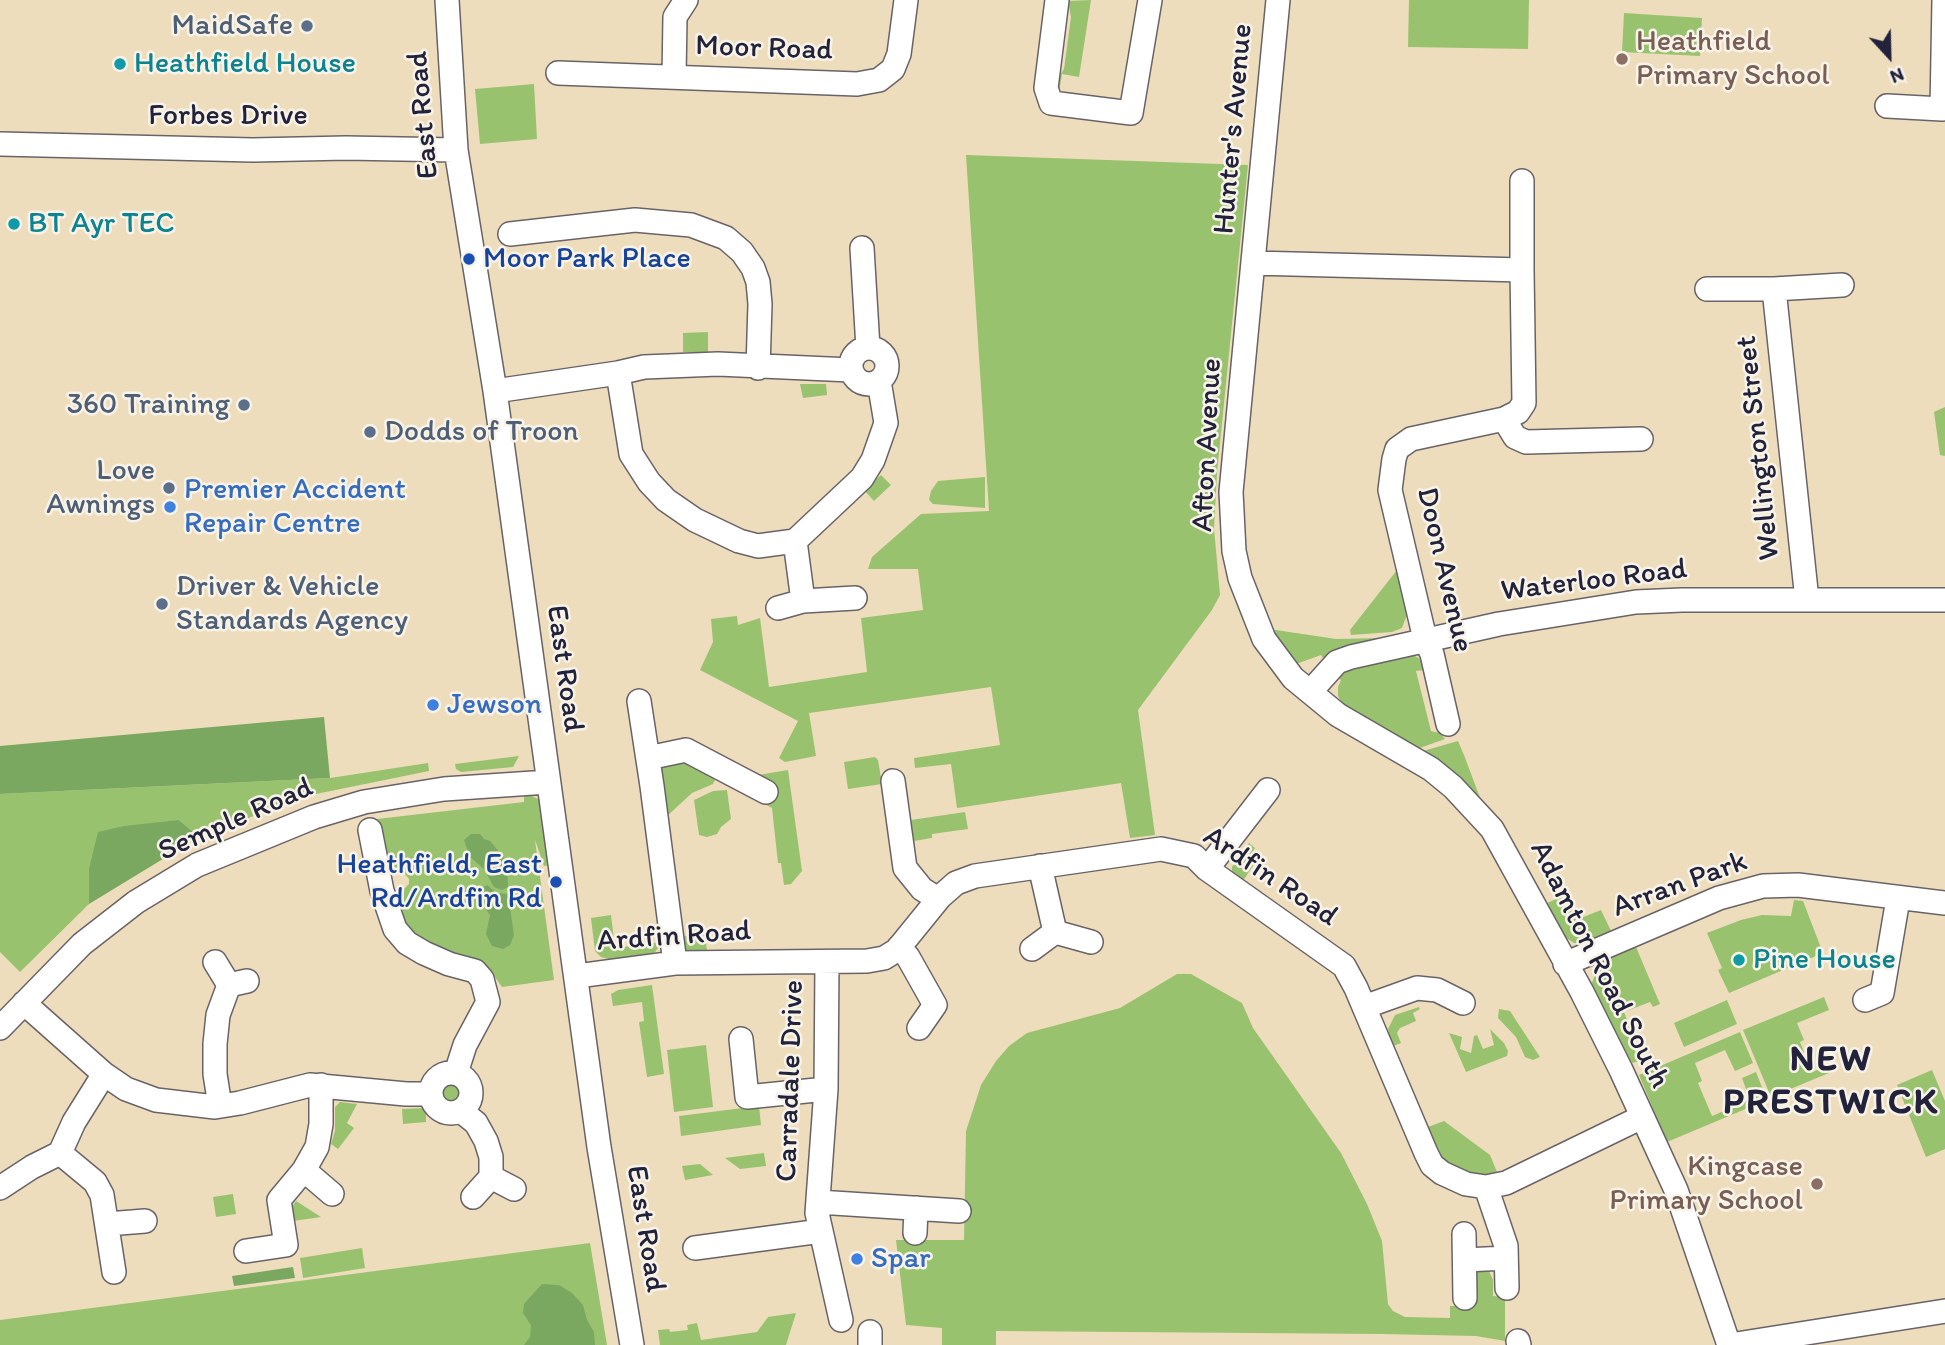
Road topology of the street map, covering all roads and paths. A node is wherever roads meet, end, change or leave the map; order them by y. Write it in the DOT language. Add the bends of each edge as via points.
graph roads {
  1 [pos="447,0"];
  2 [pos="686,0"];
  3 [pos="906,0"];
  4 [pos="1057,0"];
  5 [pos="1150,0"];
  6 [pos="1278,0"];
  7 [pos="1944,0"];
  8 [pos="558,73"];
  9 [pos="674,77"];
  10 [pos="1887,106"];
  11 [pos="0,144"];
  12 [pos="456,150"];
  13 [pos="1522,181"];
  14 [pos="510,234"];
  15 [pos="862,248"];
  16 [pos="1254,264"];
  17 [pos="1522,270"];
  18 [pos="1842,285"];
  19 [pos="1707,289"];
  20 [pos="1774,289"];
  21 [pos="868,348"];
  22 [pos="758,368"];
  23 [pos="851,370"];
  24 [pos="618,373"];
  25 [pos="879,382"];
  26 [pos="495,391"];
  27 [pos="1504,419"];
  28 [pos="1641,439"];
  29 [pos="795,541"];
  30 [pos="855,598"];
  31 [pos="1807,600"];
  32 [pos="1945,600"];
  33 [pos="803,601"];
  34 [pos="778,608"];
  35 [pos="1424,639"];
  36 [pos="1310,692"];
  37 [pos="639,701"];
  38 [pos="1448,724"];
  39 [pos="648,758"];
  40 [pos="893,781"];
  41 [pos="548,782"];
  42 [pos="1269,790"];
  43 [pos="766,792"];
  44 [pos="370,830"];
  45 [pos="1040,866"];
  46 [pos="1207,869"];
  47 [pos="938,899"];
  48 [pos="1898,899"];
  49 [pos="1945,903"];
  50 [pos="1055,932"];
  51 [pos="1091,942"];
  52 [pos="899,947"];
  53 [pos="1032,949"];
  54 [pos="215,962"];
  55 [pos="827,962"];
  56 [pos="675,963"];
  57 [pos="1565,964"];
  58 [pos="577,976"];
  59 [pos="1866,1000"];
  60 [pos="24,1003"];
  61 [pos="1462,1003"];
  62 [pos="1364,1007"];
  63 [pos="0,1028"];
  64 [pos="919,1028"];
  65 [pos="741,1039"];
  66 [pos="456,1073"];
  67 [pos="104,1074"];
  68 [pos="321,1085"];
  69 [pos="826,1089"];
  70 [pos="430,1094"];
  71 [pos="220,1106"];
  72 [pos="461,1111"];
  73 [pos="1642,1118"];
  74 [pos="60,1153"];
  75 [pos="304,1170"];
  76 [pos="491,1177"];
  77 [pos="1486,1187"];
  78 [pos="0,1188"];
  79 [pos="514,1189"];
  80 [pos="332,1194"];
  81 [pos="473,1197"];
  82 [pos="818,1202"];
  83 [pos="916,1208"];
  84 [pos="959,1211"];
  85 [pos="145,1221"];
  86 [pos="107,1224"];
  87 [pos="821,1231"];
  88 [pos="915,1233"];
  89 [pos="1464,1234"];
  90 [pos="695,1248"];
  91 [pos="246,1251"];
  92 [pos="1506,1258"];
  93 [pos="1465,1260"];
  94 [pos="114,1272"];
  95 [pos="1507,1288"];
  96 [pos="1465,1298"];
  97 [pos="1945,1311"];
  98 [pos="841,1320"];
  99 [pos="632,1345"];
  100 [pos="1729,1345"];
  1 -- 12 [label="street, East Road"];
  2 -- 9 [label="street" via="675,17"];
  3 -- 9 [label="street, Moor Road" via="899,54 893,69 879,80 857,84"];
  4 -- 5 [label="street" via="1046,88 1051,103 1131,113"];
  6 -- 16 [label="street, Hunter's Avenue"];
  7 -- 10 [label="street" via="1942,109"];
  8 -- 9 [label="street, Moor Road"];
  11 -- 12 [label="street, Forbes Drive"];
  12 -- 26 [label="street, East Road"];
  13 -- 17 [label="street"];
  14 -- 22 [label="street" via="635,220 691,225 726,238 742,252 758,282"];
  15 -- 21 [label="street"];
  16 -- 17 [label="street"];
  16 -- 36 [label="street, Afton Avenue" via="1231,492 1234,551 1264,639 1293,678"];
  17 -- 27 [label="street" via="1524,403"];
  18 -- 20 [label="street"];
  19 -- 20 [label="street"];
  20 -- 31 [label="street, Wellington Street"];
  21 -- 23 [label="street" via="855,354"];
  21 -- 25 [label="street" via="878,349 887,362 888,370"];
  22 -- 23 [label="street"];
  22 -- 24 [label="street" via="718,364 644,367"];
  23 -- 25 [label="street" via="861,382"];
  24 -- 26 [label="street"];
  24 -- 29 [label="street" via="631,454 666,500 739,541 758,545"];
  25 -- 29 [label="street" via="886,423 873,460 862,478"];
  26 -- 41 [label="street, East Road"];
  27 -- 28 [label="street" via="1515,438 1526,442"];
  27 -- 35 [label="street, Doon Avenue" via="1411,439 1397,449 1390,490"];
  29 -- 33 [label="street"];
  30 -- 33 [label="street"];
  31 -- 32 [label="street, Waterloo Road"];
  31 -- 35 [label="street, Waterloo Road" via="1636,602"];
  33 -- 34 [label="street"];
  35 -- 36 [label="street, Waterloo Road" via="1337,662"];
  35 -- 38 [label="street, Doon Avenue" via="1432,654"];
  36 -- 57 [label="street, Adamton Road South" via="1338,715 1431,769 1464,798 1492,829"];
  37 -- 39 [label="street"];
  39 -- 43 [label="street" via="686,750"];
  39 -- 56 [label="street"];
  40 -- 47 [label="street" via="905,868"];
  41 -- 58 [label="street, East Road"];
  41 -- 60 [label="street, Semple Road" via="444,789 364,802 314,817 197,865 136,902 82,944"];
  42 -- 46 [label="street"];
  44 -- 66 [label="street" via="389,881 395,929 407,943 475,971 482,979 488,1002"];
  45 -- 46 [label="street, Ardfin Road" via="1161,849 1194,856"];
  45 -- 47 [label="street, Ardfin Road" via="975,876 956,883"];
  45 -- 50 [label="street"];
  46 -- 62 [label="street, Ardfin Road" via="1344,966"];
  47 -- 52 [label="street, Ardfin Road"];
  48 -- 49 [label="street, Arran Park"];
  48 -- 57 [label="street, Arran Park" via="1798,885 1763,886 1719,898"];
  48 -- 59 [label="street" via="1882,993"];
  50 -- 51 [label="street"];
  50 -- 53 [label="street"];
  52 -- 55 [label="street, Ardfin Road" via="884,958"];
  52 -- 64 [label="street" via="935,1005"];
  54 -- 71 [label="street" via="238,983 218,1015 215,1074"];
  55 -- 56 [label="street, Ardfin Road"];
  55 -- 69 [label="street, Carradale Drive"];
  56 -- 58 [label="street, Ardfin Road"];
  57 -- 73 [label="street, Adamton Road South"];
  58 -- 99 [label="street, East Road"];
  60 -- 63 [label="street, Semple Road"];
  60 -- 67 [label="street"];
  61 -- 62 [label="street" via="1437,990 1417,988"];
  62 -- 77 [label="street, Ardfin Road" via="1432,1165 1453,1179"];
  65 -- 69 [label="street" via="747,1097"];
  66 -- 70 [label="street" via="438,1077"];
  66 -- 72 [label="street" via="466,1079 471,1090"];
  67 -- 71 [label="street" via="156,1100"];
  67 -- 74 [label="street"];
  68 -- 70 [label="street"];
  68 -- 71 [label="street"];
  68 -- 75 [label="street" via="317,1147"];
  69 -- 82 [label="street, Carradale Drive"];
  70 -- 72 [label="street" via="441,1111"];
  72 -- 76 [label="street" via="476,1123 486,1141"];
  73 -- 77 [label="street" via="1506,1183"];
  73 -- 100 [label="street, Adamton Road South" via="1676,1189"];
  74 -- 78 [label="street"];
  74 -- 86 [label="street" via="95,1182"];
  75 -- 80 [label="street"];
  75 -- 91 [label="street" via="279,1200 286,1245"];
  76 -- 79 [label="street"];
  76 -- 81 [label="street"];
  77 -- 92 [label="street"];
  82 -- 83 [label="street, Carradale Drive"];
  82 -- 87 [label="street, Carradale Drive"];
  83 -- 84 [label="street, Carradale Drive"];
  83 -- 88 [label="street"];
  85 -- 86 [label="street"];
  86 -- 94 [label="street"];
  87 -- 90 [label="street"];
  87 -- 98 [label="street, Carradale Drive"];
  89 -- 93 [label="street"];
  92 -- 93 [label="street"];
  92 -- 95 [label="street"];
  93 -- 96 [label="street"];
  97 -- 100 [label="street"];
}
